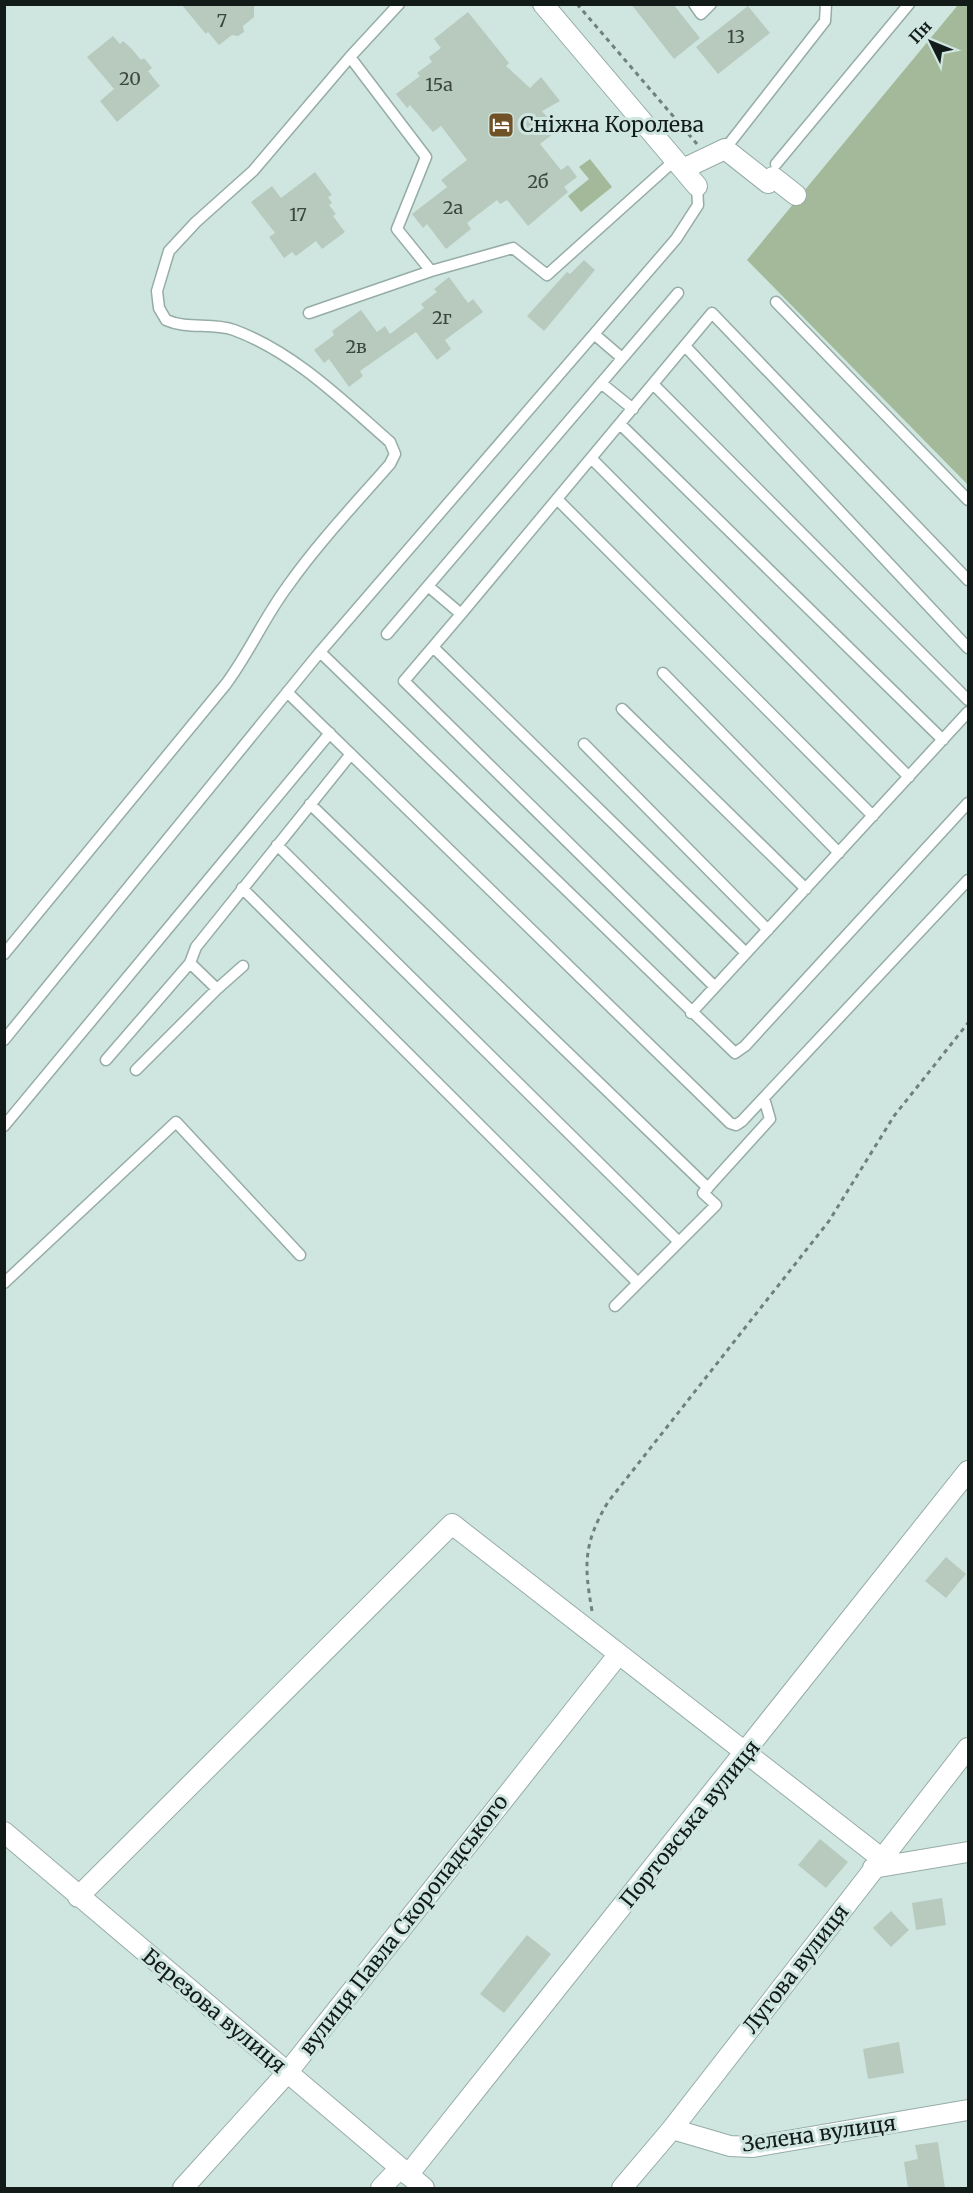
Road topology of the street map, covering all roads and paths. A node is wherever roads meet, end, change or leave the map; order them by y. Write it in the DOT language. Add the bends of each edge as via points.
graph roads {
  1 [pos="399,4"];
  2 [pos="543,4"];
  3 [pos="577,4"];
  4 [pos="693,4"];
  5 [pos="711,4"];
  6 [pos="826,4"];
  7 [pos="909,4"];
  8 [pos="350,57"];
  9 [pos="698,146"];
  10 [pos="725,149"];
  11 [pos="776,164"];
  12 [pos="679,165"];
  13 [pos="697,186"];
  14 [pos="796,195"];
  15 [pos="431,271"];
  16 [pos="678,293"];
  17 [pos="776,302"];
  18 [pos="309,313"];
  19 [pos="594,334"];
  20 [pos="685,346"];
  21 [pos="622,358"];
  22 [pos="601,383"];
  23 [pos="653,384"];
  24 [pos="633,409"];
  25 [pos="620,424"];
  26 [pos="591,458"];
  27 [pos="557,499"];
  28 [pos="969,500"];
  29 [pos="969,580"];
  30 [pos="428,586"];
  31 [pos="461,614"];
  32 [pos="387,634"];
  33 [pos="433,647"];
  34 [pos="969,648"];
  35 [pos="320,652"];
  36 [pos="663,673"];
  37 [pos="287,692"];
  38 [pos="969,700"];
  39 [pos="622,709"];
  40 [pos="969,712"];
  41 [pos="330,733"];
  42 [pos="943,741"];
  43 [pos="584,744"];
  44 [pos="351,754"];
  45 [pos="909,777"];
  46 [pos="969,803"];
  47 [pos="310,804"];
  48 [pos="873,816"];
  49 [pos="277,845"];
  50 [pos="839,853"];
  51 [pos="969,880"];
  52 [pos="242,888"];
  53 [pos="806,889"];
  54 [pos="768,930"];
  55 [pos="746,953"];
  56 [pos="4,954"];
  57 [pos="190,963"];
  58 [pos="243,966"];
  59 [pos="715,987"];
  60 [pos="217,990"];
  61 [pos="691,1013"];
  62 [pos="969,1023"];
  63 [pos="4,1040"];
  64 [pos="106,1060"];
  65 [pos="136,1070"];
  66 [pos="764,1098"];
  67 [pos="4,1126"];
  68 [pos="708,1188"];
  69 [pos="679,1242"];
  70 [pos="300,1255"];
  71 [pos="4,1283"];
  72 [pos="638,1283"];
  73 [pos="615,1306"];
  74 [pos="969,1472"];
  75 [pos="597,1638"];
  76 [pos="618,1655"];
  77 [pos="969,1748"];
  78 [pos="747,1753"];
  79 [pos="4,1832"];
  80 [pos="969,1852"];
  81 [pos="877,1863"];
  82 [pos="78,1896"];
  83 [pos="287,2073"];
  84 [pos="969,2110"];
  85 [pos="672,2129"];
  86 [pos="404,2171"];
  87 [pos="189,2187"];
  88 [pos="381,2188"];
  89 [pos="424,2188"];
  90 [pos="622,2188"];
  1 -- 8 [label="lane"];
  2 -- 12 [label="street"];
  3 -- 9 [label="path"];
  4 -- 5 [label="lane" via="701,14"];
  6 -- 10 [label="lane" via="825,21"];
  7 -- 11 [label="lane"];
  8 -- 15 [label="lane" via="426,156 397,228"];
  8 -- 56 [label="lane" via="260,164 169,251 158,281 157,300 166,320 185,327 223,327 282,355 329,389 390,442 395,454 286,587 226,684"];
  10 -- 12 [label="street"];
  10 -- 14 [label="street" via="768,183 773,177"];
  12 -- 13 [label="street"];
  12 -- 15 [label="lane" via="547,275 513,248"];
  13 -- 19 [label="lane" via="698,205 676,238"];
  15 -- 18 [label="lane"];
  16 -- 21 [label="lane"];
  17 -- 28 [label="lane"];
  19 -- 21 [label="lane"];
  19 -- 35 [label="lane"];
  20 -- 23 [label="lane"];
  20 -- 29 [label="lane" via="712,314"];
  20 -- 34 [label="lane"];
  21 -- 22 [label="lane"];
  22 -- 24 [label="lane"];
  22 -- 30 [label="lane"];
  23 -- 24 [label="lane"];
  23 -- 38 [label="lane"];
  24 -- 25 [label="lane"];
  25 -- 26 [label="lane"];
  25 -- 42 [label="lane"];
  26 -- 27 [label="lane"];
  26 -- 45 [label="lane"];
  27 -- 31 [label="lane"];
  27 -- 48 [label="lane"];
  30 -- 31 [label="lane"];
  30 -- 32 [label="lane"];
  31 -- 33 [label="lane"];
  33 -- 55 [label="lane"];
  33 -- 59 [label="lane" via="404,681"];
  35 -- 37 [label="lane"];
  35 -- 61 [label="lane"];
  36 -- 50 [label="lane"];
  37 -- 41 [label="lane"];
  37 -- 63 [label="lane"];
  39 -- 53 [label="lane"];
  40 -- 42 [label="lane"];
  41 -- 44 [label="lane"];
  41 -- 67 [label="lane"];
  42 -- 45 [label="lane"];
  43 -- 54 [label="lane"];
  44 -- 47 [label="lane"];
  44 -- 66 [label="lane" via="730,1123 742,1121"];
  45 -- 48 [label="lane"];
  46 -- 61 [label="lane" via="745,1046 735,1053"];
  47 -- 49 [label="lane"];
  47 -- 68 [label="lane"];
  48 -- 50 [label="lane"];
  49 -- 52 [label="lane"];
  49 -- 69 [label="lane"];
  50 -- 53 [label="lane"];
  51 -- 66 [label="lane"];
  52 -- 57 [label="lane" via="196,947"];
  52 -- 72 [label="lane"];
  53 -- 54 [label="lane"];
  54 -- 55 [label="lane"];
  55 -- 59 [label="lane"];
  57 -- 60 [label="lane"];
  57 -- 64 [label="lane"];
  58 -- 60 [label="lane"];
  59 -- 61 [label="lane"];
  60 -- 65 [label="lane"];
  62 -- 75 [label="path" via="894,1116 829,1221 594,1525 585,1573"];
  66 -- 68 [label="lane" via="770,1119"];
  68 -- 69 [label="lane" via="703,1193 716,1205"];
  69 -- 72 [label="lane"];
  70 -- 71 [label="lane" via="176,1122"];
  72 -- 73 [label="lane"];
  74 -- 78 [label="street, Портовська вулиця"];
  75 -- 76 [label="street"];
  75 -- 82 [label="street" via="452,1524"];
  76 -- 78 [label="street"];
  76 -- 83 [label="street, вулиця Павла Скоропадського"];
  77 -- 81 [label="street, Лугова вулиця"];
  78 -- 81 [label="street"];
  78 -- 86 [label="street, Портовська вулиця"];
  79 -- 82 [label="street, Березова вулиця"];
  80 -- 81 [label="street"];
  81 -- 85 [label="street, Лугова вулиця"];
  82 -- 83 [label="street, Березова вулиця"];
  83 -- 86 [label="street, Березова вулиця"];
  83 -- 87 [label="street, вулиця Павла Скоропадського"];
  84 -- 85 [label="street, Зелена вулиця" via="753,2147 730,2146"];
  85 -- 90 [label="street, Лугова вулиця"];
  86 -- 88 [label="street, Портовська вулиця"];
  86 -- 89 [label="street, Березова вулиця"];
}
